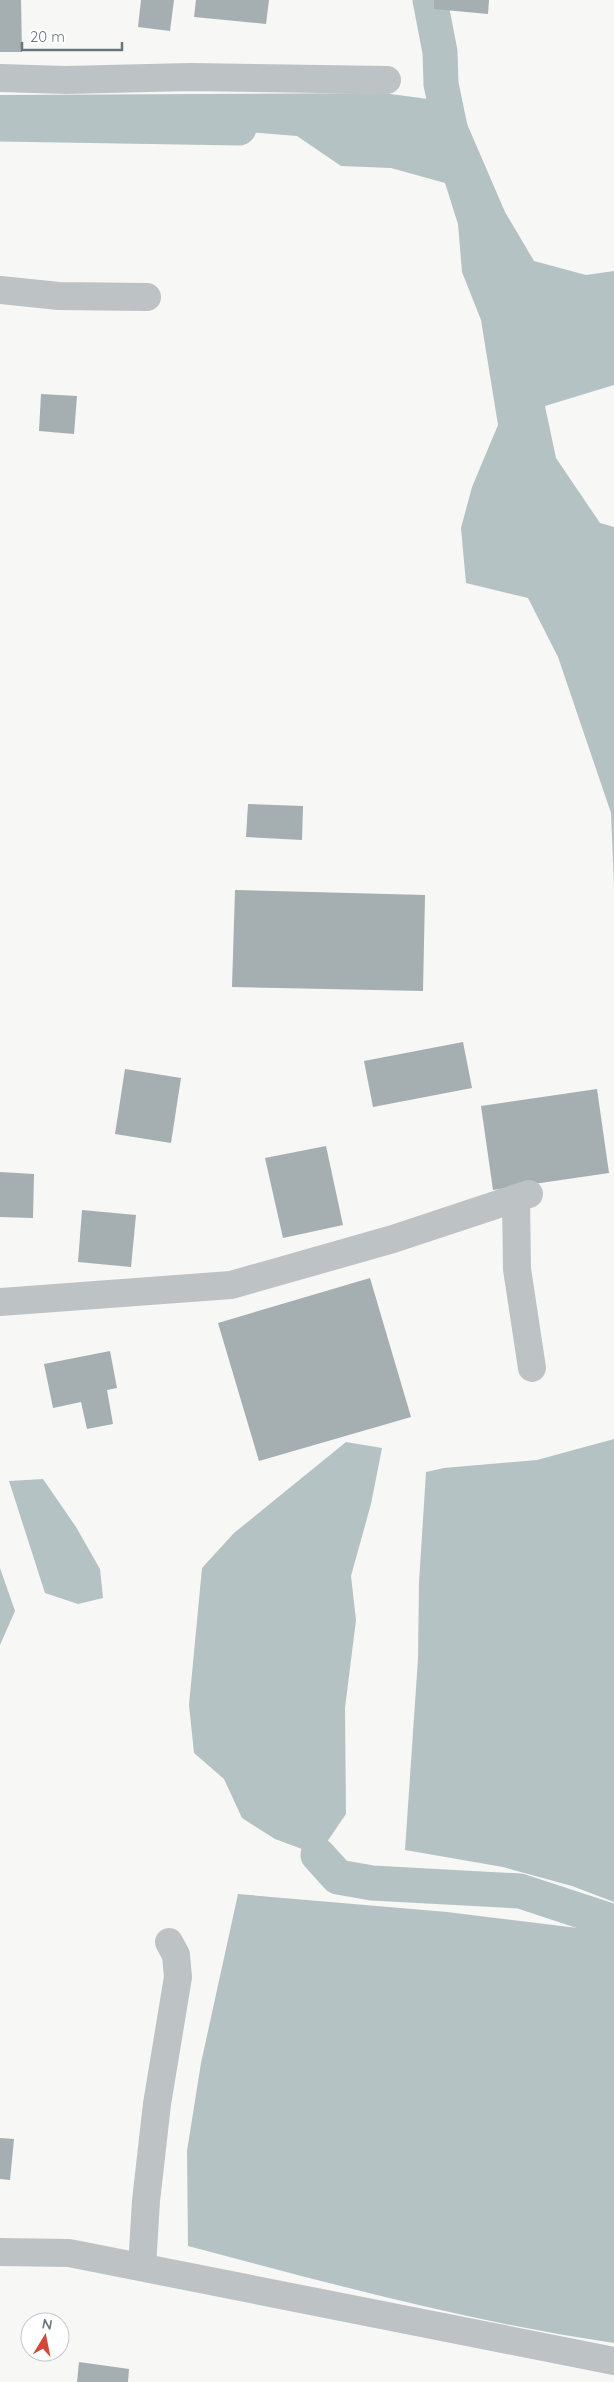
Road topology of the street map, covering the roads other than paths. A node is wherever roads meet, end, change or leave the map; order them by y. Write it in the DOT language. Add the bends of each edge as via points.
graph roads {
  1 [pos="0,78"];
  2 [pos="387,80"];
  3 [pos="0,290"];
  4 [pos="147,297"];
  5 [pos="0,1302"];
  6 [pos="532,1368"];
  7 [pos="169,1942"];
  8 [pos="0,2252"];
  9 [pos="142,2267"];
  10 [pos="614,2361"];
  1 -- 2 [label="street"];
  3 -- 4 [label="street" via="59,296"];
  5 -- 6 [label="street" via="230,1285 393,1239 523,1196 517,1269"];
  7 -- 9 [label="street" via="176,1955 178,1977 157,2104"];
  8 -- 9 [label="street" via="69,2253"];
  9 -- 10 [label="street"];
}
